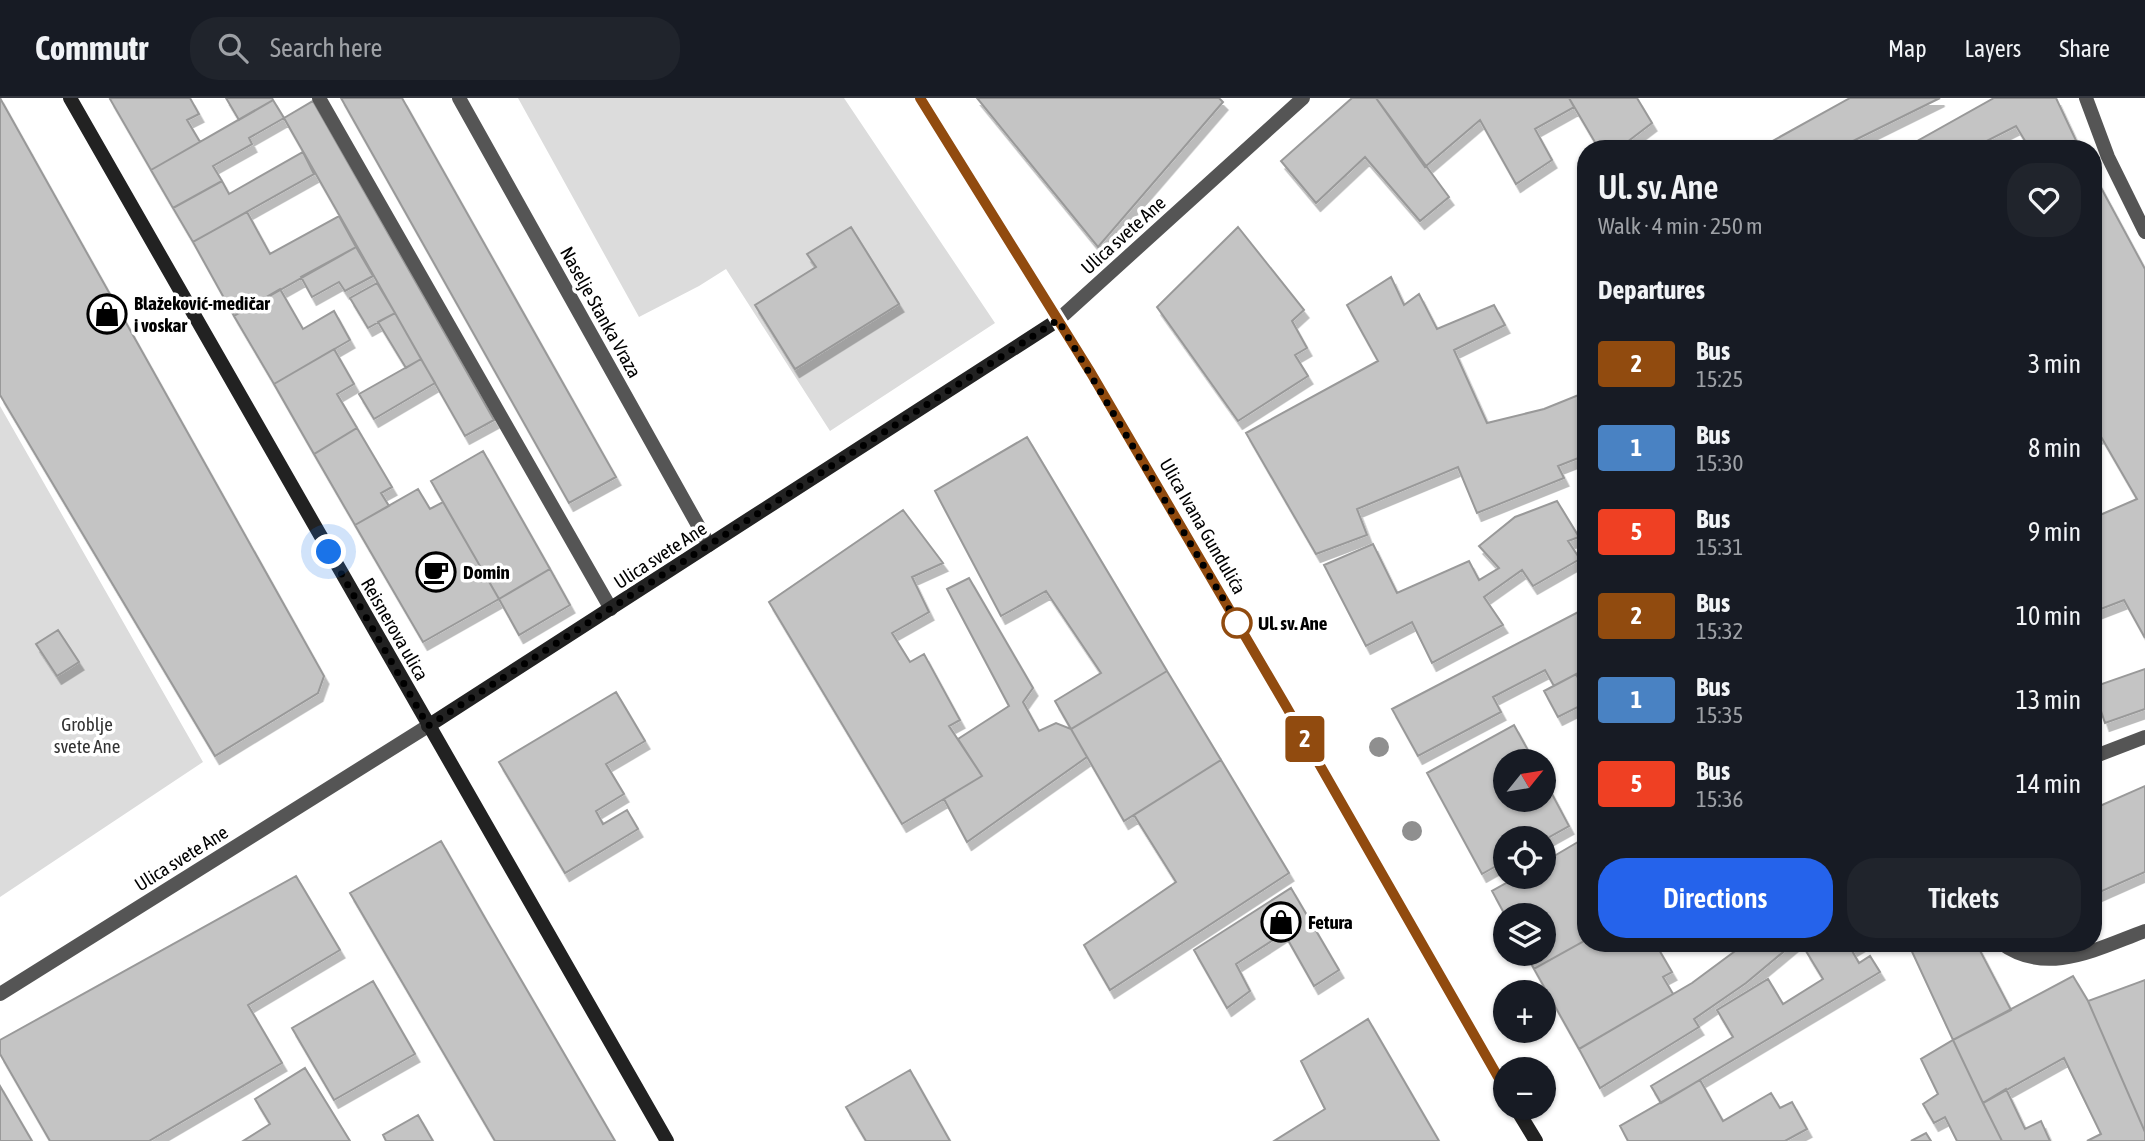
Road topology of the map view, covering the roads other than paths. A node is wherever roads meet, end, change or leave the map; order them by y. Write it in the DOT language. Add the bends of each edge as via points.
graph roads {
  1 [pos="70,98"];
  2 [pos="319,98"];
  3 [pos="459,98"];
  4 [pos="920,98"];
  5 [pos="1303,98"];
  6 [pos="2086,98"];
  7 [pos="2102,140"];
  8 [pos="2102,141"];
  9 [pos="2145,232"];
  10 [pos="1058,320"];
  11 [pos="709,545"];
  12 [pos="611,609"];
  13 [pos="428,726"];
  14 [pos="2145,737"];
  15 [pos="2102,754"];
  16 [pos="2145,931"];
  17 [pos="2102,946"];
  18 [pos="2014,952"];
  19 [pos="2087,952"];
  20 [pos="0,994"];
  21 [pos="1493,1068"];
  22 [pos="1523,1120"];
  23 [pos="667,1141"];
  24 [pos="1536,1141"];
  1 -- 13 [label="street, Reisnerova ulica"];
  2 -- 12 [label="street"];
  3 -- 11 [label="street, Naselje Stanka Vraza"];
  4 -- 10 [label="street, Ulica Ivana Gundulića"];
  5 -- 10 [label="street, Ulica svete Ane"];
  6 -- 7 [label="street"];
  8 -- 9 [label="street"];
  10 -- 11 [label="street, Ulica svete Ane"];
  10 -- 21 [label="street, Ulica Ivana Gundulića"];
  11 -- 12 [label="street, Ulica svete Ane"];
  12 -- 13 [label="street, Ulica svete Ane"];
  13 -- 20 [label="street, Ulica svete Ane"];
  13 -- 23 [label="street, Reisnerova ulica"];
  14 -- 15 [label="street"];
  16 -- 17 [label="street"];
  18 -- 19 [label="street" via="2042,960"];
  22 -- 24 [label="street"];
}
